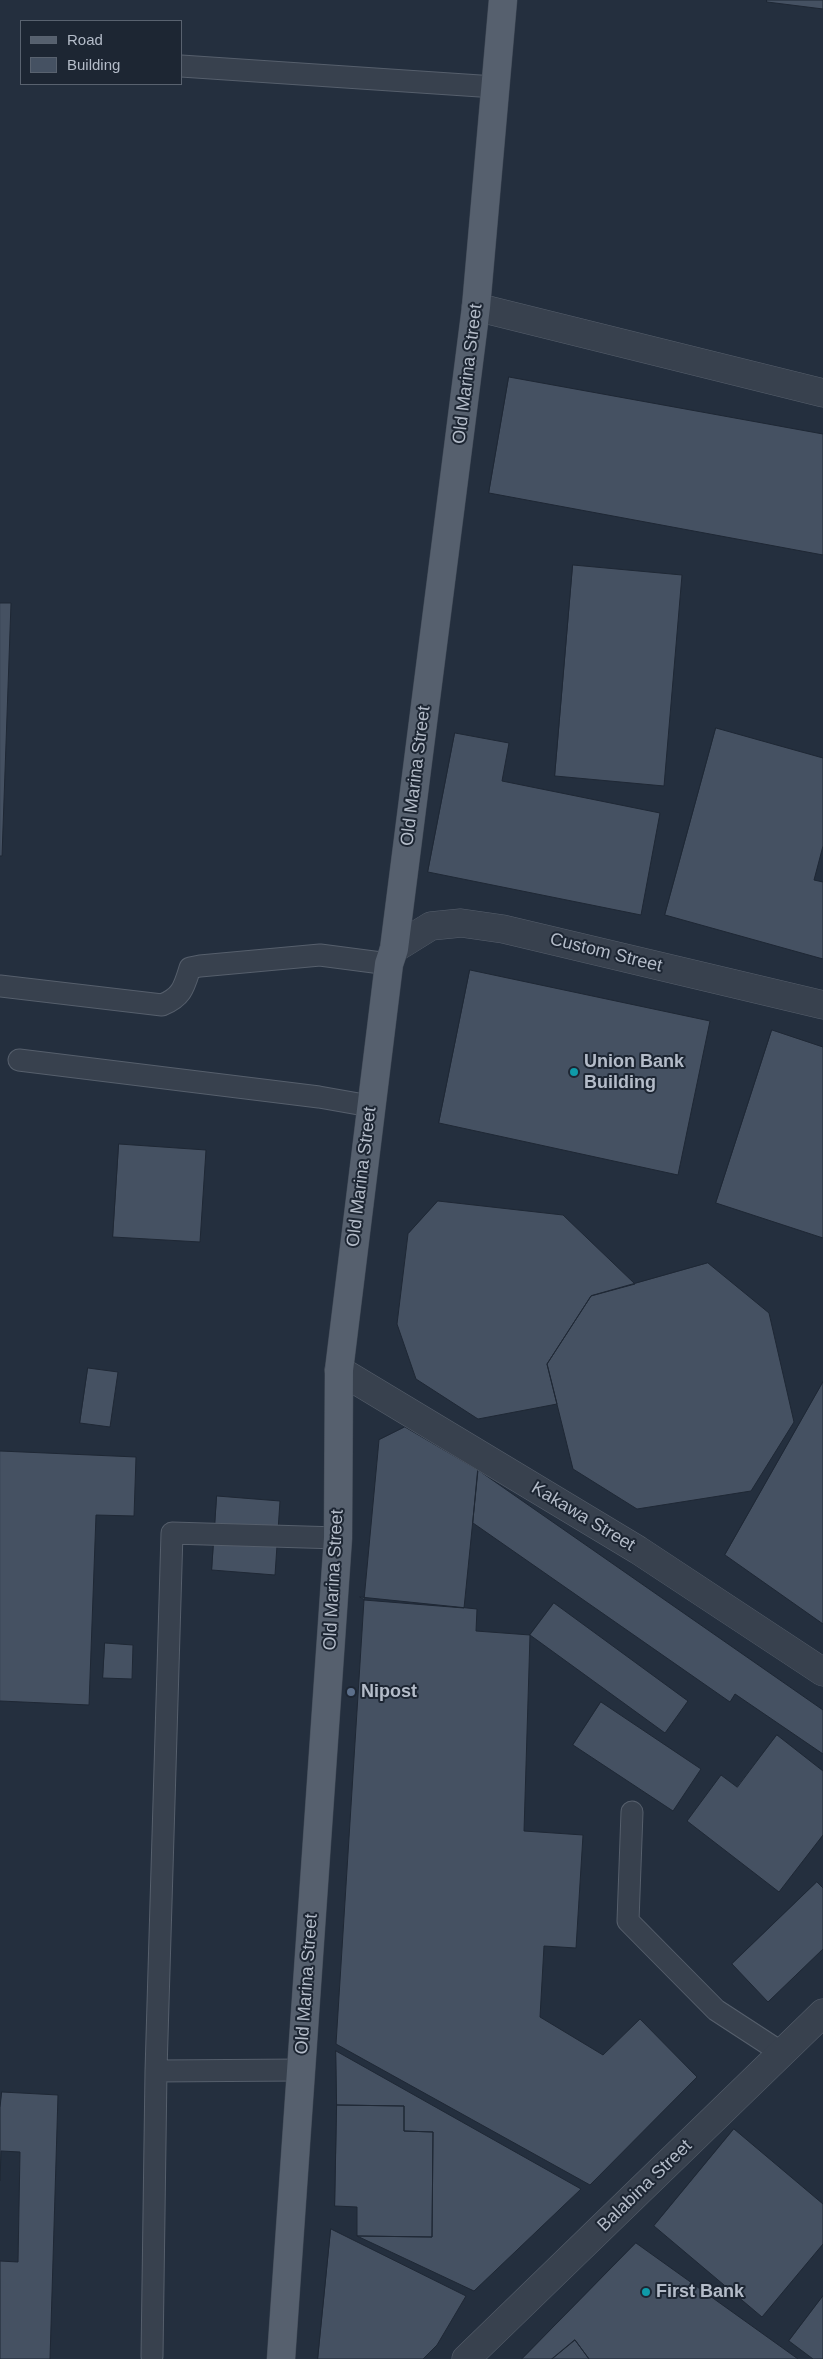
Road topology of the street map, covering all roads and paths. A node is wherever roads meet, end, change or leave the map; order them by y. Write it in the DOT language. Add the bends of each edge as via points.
graph roads {
  1 [pos="503,0"];
  2 [pos="182,66"];
  3 [pos="495,86"];
  4 [pos="476,306"];
  5 [pos="823,393"];
  6 [pos="392,957"];
  7 [pos="0,986"];
  8 [pos="823,1005"];
  9 [pos="19,1060"];
  10 [pos="370,1106"];
  11 [pos="339,1370"];
  12 [pos="338,1538"];
  13 [pos="823,1672"];
  14 [pos="632,1812"];
  15 [pos="823,2013"];
  16 [pos="782,2053"];
  17 [pos="301,2070"];
  18 [pos="156,2072"];
  19 [pos="152,2356"];
  20 [pos="280,2359"];
  21 [pos="466,2359"];
  1 -- 3 [label="main road, Old Marina Street"];
  2 -- 3 [label="lane"];
  3 -- 4 [label="main road, Old Marina Street"];
  4 -- 5 [label="street"];
  4 -- 6 [label="main road, Old Marina Street"];
  6 -- 7 [label="lane" via="320,955 190,968 183,988 174,1000 162,1004"];
  6 -- 8 [label="street, Custom Street" via="431,926 461,923 503,928"];
  6 -- 10 [label="main road, Old Marina Street"];
  9 -- 10 [label="lane"];
  10 -- 11 [label="main road, Old Marina Street"];
  11 -- 12 [label="main road, Old Marina Street"];
  11 -- 13 [label="street, Kakawa Street" via="638,1550"];
  12 -- 17 [label="main road, Old Marina Street"];
  12 -- 18 [label="lane" via="172,1533"];
  14 -- 16 [label="lane" via="628,1921 716,2010"];
  15 -- 16 [label="street, Balabina Street"];
  16 -- 21 [label="street, Balabina Street"];
  17 -- 18 [label="lane"];
  17 -- 20 [label="main road, Old Marina Street"];
  18 -- 19 [label="lane"];
}
